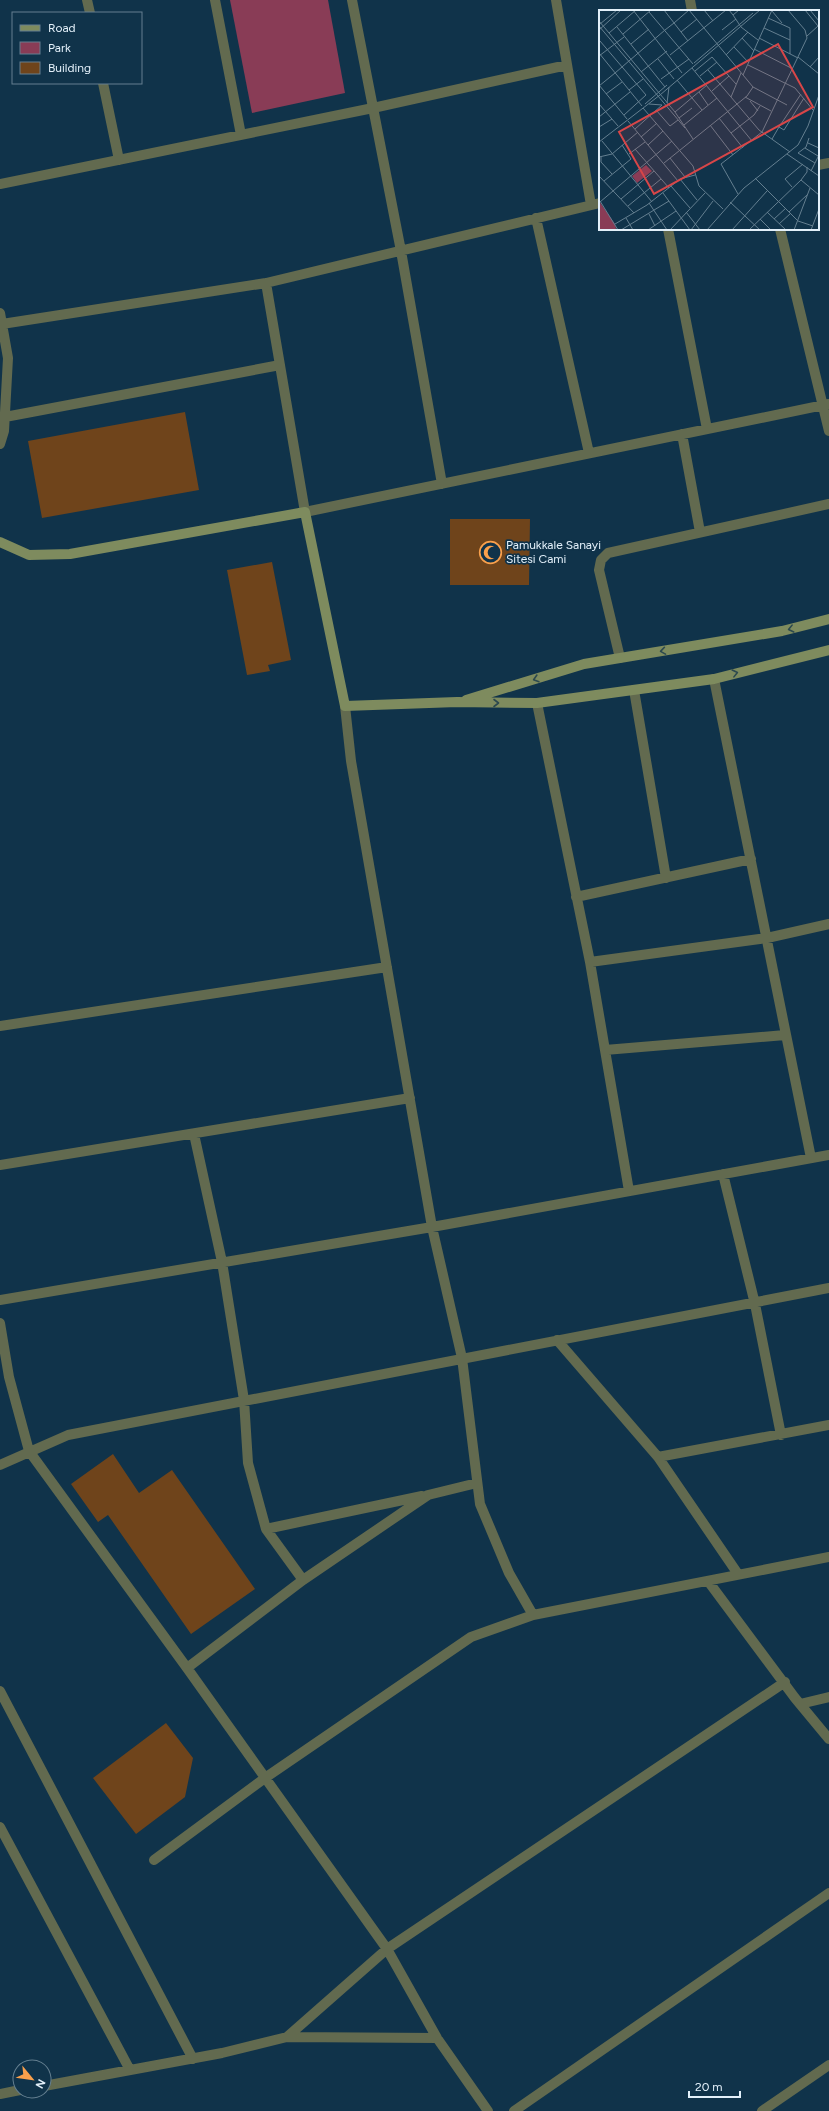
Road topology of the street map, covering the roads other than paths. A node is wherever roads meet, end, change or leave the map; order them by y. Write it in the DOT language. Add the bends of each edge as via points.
graph roads {
  1 [pos="87,0"];
  2 [pos="215,0"];
  3 [pos="352,0"];
  4 [pos="556,0"];
  5 [pos="690,0"];
  6 [pos="692,10"];
  7 [pos="90,12"];
  8 [pos="567,64"];
  9 [pos="104,84"];
  10 [pos="373,108"];
  11 [pos="241,135"];
  12 [pos="119,160"];
  13 [pos="829,163"];
  14 [pos="819,165"];
  15 [pos="0,184"];
  16 [pos="595,204"];
  17 [pos="536,218"];
  18 [pos="668,230"];
  19 [pos="780,230"];
  20 [pos="400,251"];
  21 [pos="266,283"];
  22 [pos="0,313"];
  23 [pos="2,324"];
  24 [pos="4,358"];
  25 [pos="280,365"];
  26 [pos="826,405"];
  27 [pos="5,417"];
  28 [pos="707,429"];
  29 [pos="829,431"];
  30 [pos="682,434"];
  31 [pos="0,444"];
  32 [pos="589,453"];
  33 [pos="442,484"];
  34 [pos="829,504"];
  35 [pos="305,512"];
  36 [pos="700,532"];
  37 [pos="0,542"];
  38 [pos="829,619"];
  39 [pos="829,650"];
  40 [pos="620,658"];
  41 [pos="714,679"];
  42 [pos="634,690"];
  43 [pos="457,702"];
  44 [pos="537,703"];
  45 [pos="345,706"];
  46 [pos="751,859"];
  47 [pos="666,878"];
  48 [pos="576,897"];
  49 [pos="829,924"];
  50 [pos="767,938"];
  51 [pos="590,962"];
  52 [pos="387,967"];
  53 [pos="0,1026"];
  54 [pos="785,1035"];
  55 [pos="605,1050"];
  56 [pos="410,1098"];
  57 [pos="194,1134"];
  58 [pos="829,1155"];
  59 [pos="811,1158"];
  60 [pos="0,1165"];
  61 [pos="723,1174"];
  62 [pos="629,1191"];
  63 [pos="432,1227"];
  64 [pos="222,1262"];
  65 [pos="829,1288"];
  66 [pos="0,1300"];
  67 [pos="755,1304"];
  68 [pos="0,1323"];
  69 [pos="557,1340"];
  70 [pos="462,1358"];
  71 [pos="244,1400"];
  72 [pos="829,1425"];
  73 [pos="781,1435"];
  74 [pos="29,1451"];
  75 [pos="658,1457"];
  76 [pos="0,1465"];
  77 [pos="477,1483"];
  78 [pos="428,1495"];
  79 [pos="266,1529"];
  80 [pos="829,1556"];
  81 [pos="738,1574"];
  82 [pos="303,1580"];
  83 [pos="708,1582"];
  84 [pos="533,1615"];
  85 [pos="187,1668"];
  86 [pos="784,1682"];
  87 [pos="0,1691"];
  88 [pos="829,1697"];
  89 [pos="800,1704"];
  90 [pos="829,1739"];
  91 [pos="265,1778"];
  92 [pos="0,1827"];
  93 [pos="154,1860"];
  94 [pos="829,1893"];
  95 [pos="386,1949"];
  96 [pos="287,2037"];
  97 [pos="436,2038"];
  98 [pos="193,2059"];
  99 [pos="829,2065"];
  100 [pos="130,2070"];
  101 [pos="52,2085"];
  102 [pos="12,2092"];
  103 [pos="0,2094"];
  104 [pos="488,2111"];
  105 [pos="514,2111"];
  106 [pos="762,2111"];
  1 -- 7 [label="street"];
  2 -- 11 [label="street"];
  3 -- 10 [label="street"];
  4 -- 8 [label="street"];
  5 -- 6 [label="street"];
  8 -- 10 [label="street"];
  8 -- 16 [label="street"];
  9 -- 12 [label="street"];
  10 -- 11 [label="street"];
  10 -- 20 [label="street"];
  11 -- 12 [label="street"];
  12 -- 15 [label="street"];
  13 -- 14 [label="street"];
  16 -- 17 [label="street"];
  17 -- 20 [label="street"];
  17 -- 32 [label="street"];
  18 -- 28 [label="street"];
  19 -- 26 [label="street"];
  20 -- 21 [label="street"];
  20 -- 33 [label="street"];
  21 -- 23 [label="street"];
  21 -- 25 [label="street"];
  22 -- 23 [label="street"];
  23 -- 24 [label="street"];
  24 -- 27 [label="street"];
  25 -- 27 [label="street"];
  25 -- 35 [label="street"];
  26 -- 28 [label="street"];
  26 -- 29 [label="street"];
  27 -- 31 [label="street"];
  28 -- 30 [label="street"];
  30 -- 32 [label="street"];
  30 -- 36 [label="street"];
  32 -- 33 [label="street"];
  33 -- 35 [label="street"];
  34 -- 36 [label="street"];
  35 -- 37 [label="street" via="70,554 29,555"];
  35 -- 45 [label="street"];
  36 -- 40 [label="street" via="613,551 601,560 599,570"];
  38 -- 40 [label="street, one-way" via="782,631"];
  41 -- 39 [label="street, one-way"];
  40 -- 43 [label="street, one-way" via="584,664"];
  41 -- 42 [label="street"];
  41 -- 46 [label="street"];
  42 -- 44 [label="street"];
  42 -- 47 [label="street"];
  43 -- 44 [label="street, one-way"];
  43 -- 45 [label="street"];
  44 -- 48 [label="street"];
  45 -- 52 [label="street" via="351,761"];
  46 -- 47 [label="street"];
  46 -- 50 [label="street"];
  47 -- 48 [label="street"];
  48 -- 51 [label="street"];
  49 -- 50 [label="street"];
  50 -- 51 [label="street"];
  50 -- 54 [label="street"];
  51 -- 55 [label="street"];
  52 -- 53 [label="street"];
  52 -- 56 [label="street"];
  54 -- 55 [label="street"];
  54 -- 59 [label="street"];
  55 -- 62 [label="street"];
  56 -- 57 [label="street"];
  56 -- 63 [label="street"];
  57 -- 60 [label="street"];
  57 -- 64 [label="street"];
  58 -- 59 [label="street"];
  59 -- 61 [label="street"];
  61 -- 62 [label="street"];
  61 -- 67 [label="street"];
  62 -- 63 [label="street"];
  63 -- 64 [label="street"];
  63 -- 70 [label="street"];
  64 -- 66 [label="street"];
  64 -- 71 [label="street"];
  65 -- 67 [label="street"];
  67 -- 69 [label="street"];
  67 -- 73 [label="street"];
  68 -- 74 [label="street" via="10,1377"];
  69 -- 70 [label="street"];
  69 -- 75 [label="street"];
  70 -- 71 [label="street"];
  70 -- 77 [label="street"];
  71 -- 74 [label="street" via="68,1435"];
  71 -- 79 [label="street" via="248,1463"];
  72 -- 73 [label="street"];
  73 -- 75 [label="street"];
  74 -- 76 [label="street"];
  74 -- 85 [label="street"];
  75 -- 81 [label="street"];
  77 -- 78 [label="street"];
  77 -- 84 [label="street" via="480,1504 509,1573"];
  78 -- 79 [label="street"];
  78 -- 82 [label="street"];
  79 -- 82 [label="street"];
  80 -- 81 [label="street"];
  81 -- 83 [label="street"];
  82 -- 85 [label="street"];
  83 -- 84 [label="street"];
  83 -- 86 [label="street"];
  84 -- 91 [label="street" via="471,1637"];
  85 -- 91 [label="street"];
  86 -- 89 [label="street"];
  86 -- 95 [label="street"];
  87 -- 98 [label="street"];
  88 -- 89 [label="street"];
  89 -- 90 [label="street"];
  91 -- 93 [label="street"];
  91 -- 95 [label="street"];
  92 -- 100 [label="street"];
  94 -- 105 [label="street"];
  95 -- 96 [label="street"];
  95 -- 97 [label="street"];
  96 -- 97 [label="street"];
  96 -- 98 [label="street"];
  97 -- 104 [label="street"];
  98 -- 100 [label="street"];
  99 -- 106 [label="street"];
  100 -- 101 [label="street"];
  102 -- 103 [label="street"];
}
